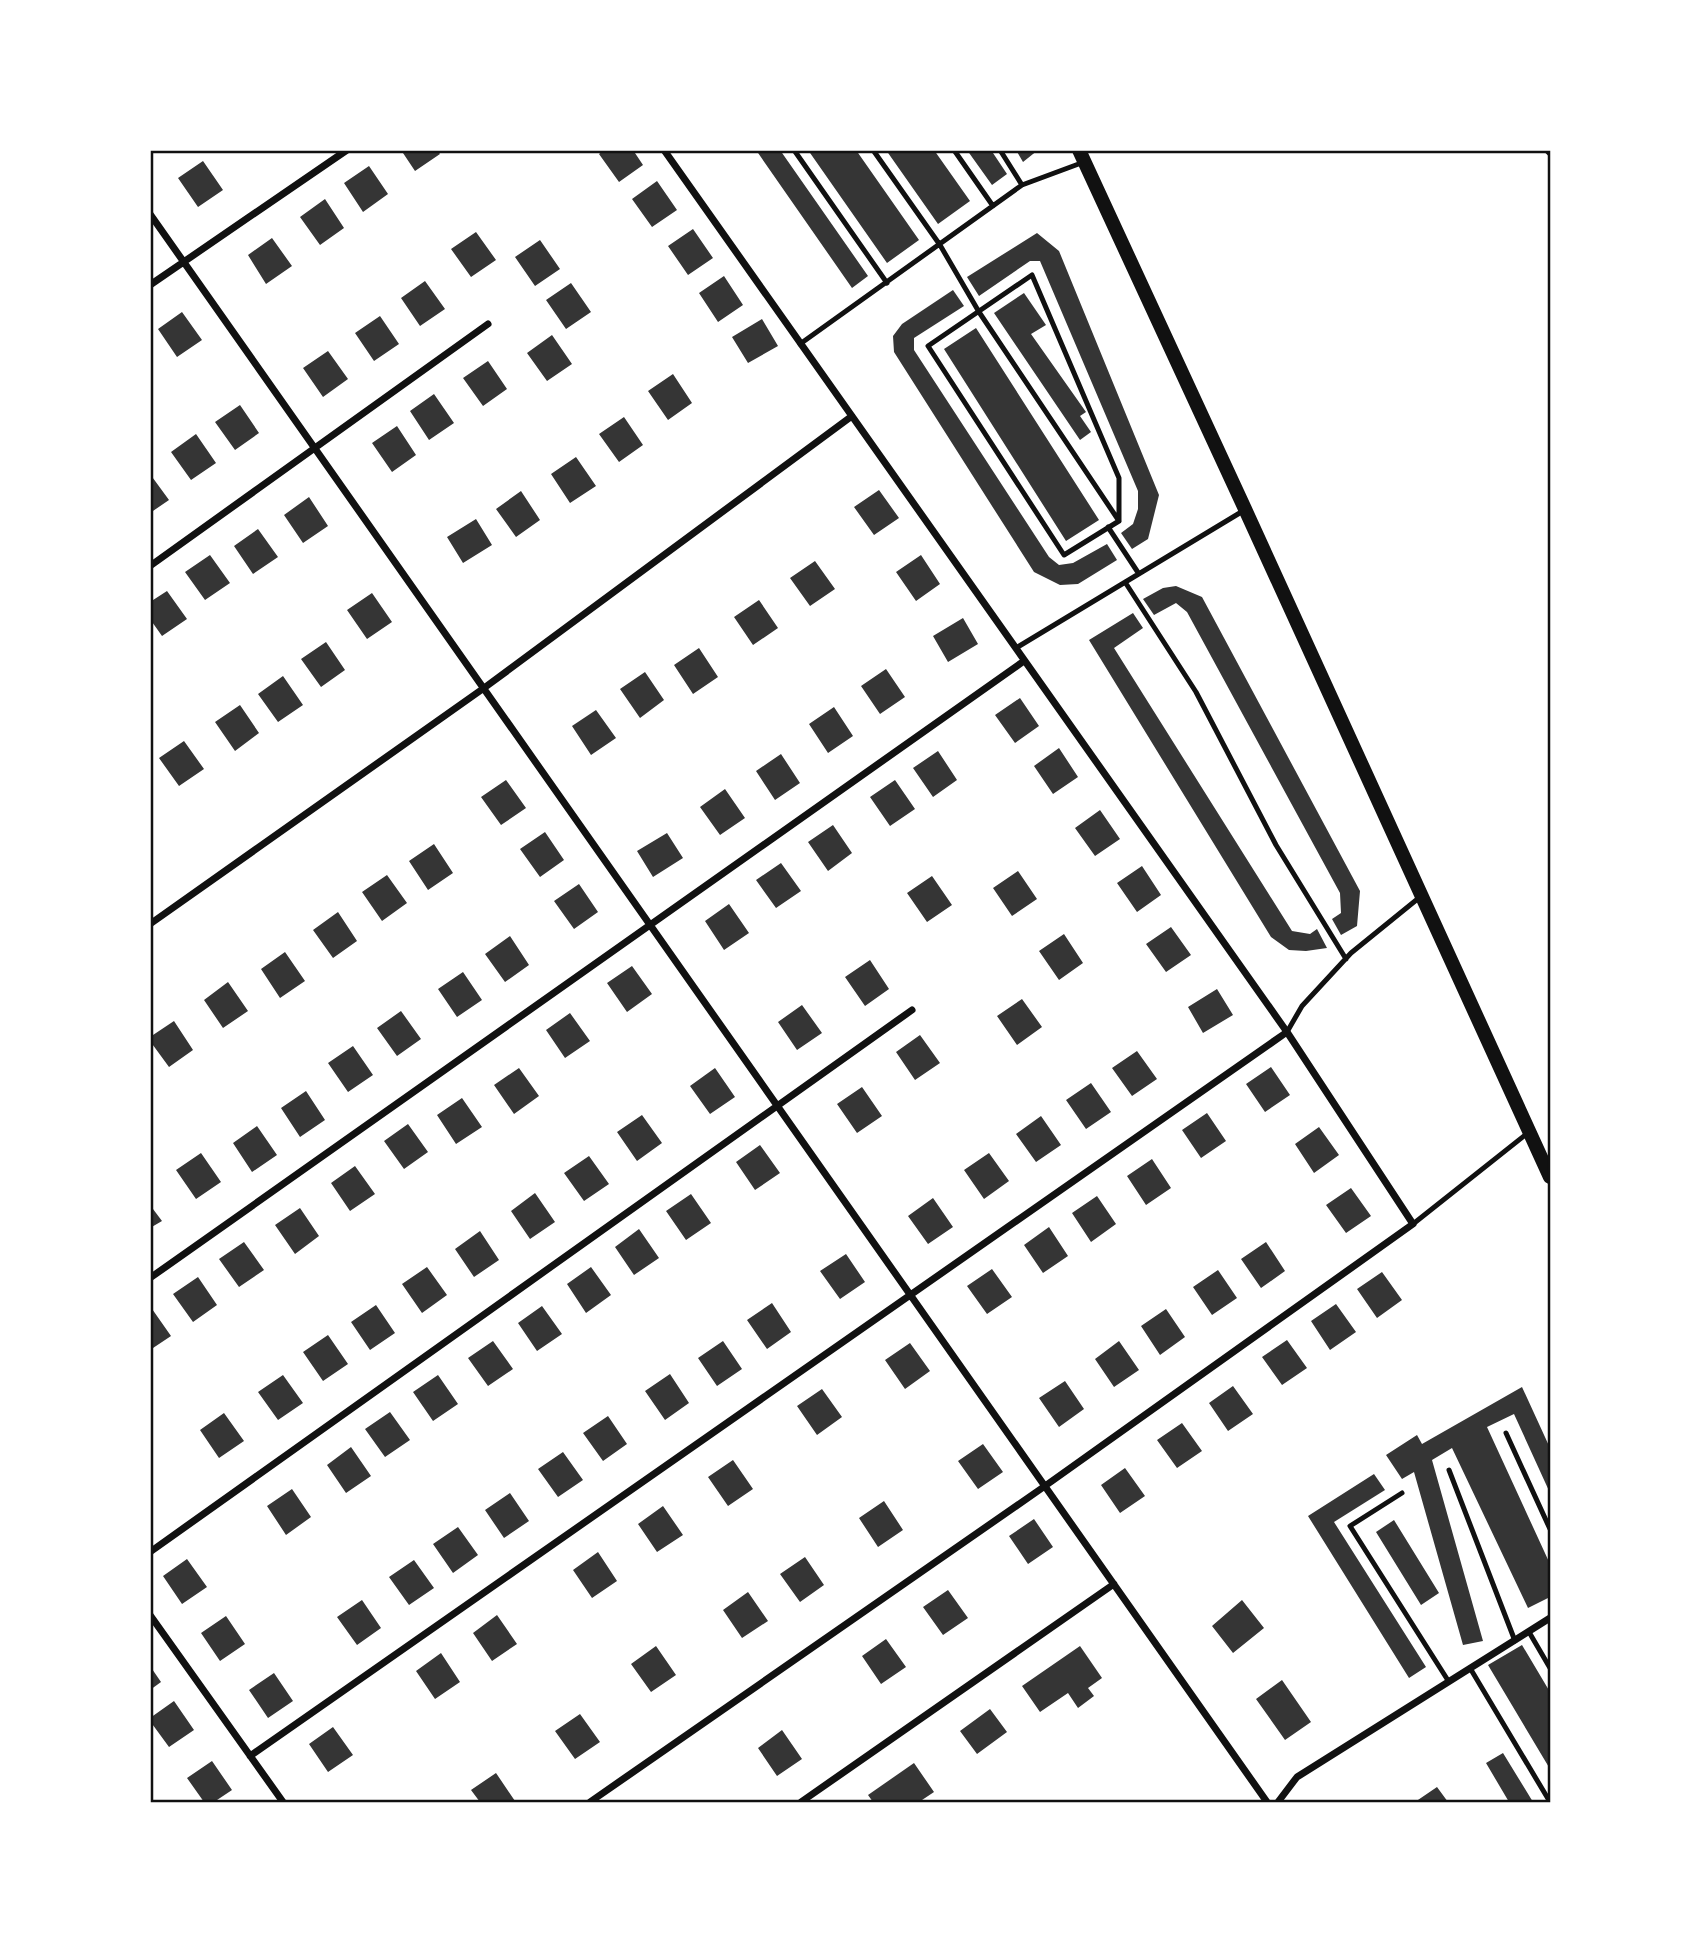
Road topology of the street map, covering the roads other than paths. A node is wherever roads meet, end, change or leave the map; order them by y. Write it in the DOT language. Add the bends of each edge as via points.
graph roads {
  1 [pos="347,150"];
  2 [pos="664,150"];
  3 [pos="794,150"];
  4 [pos="873,150"];
  5 [pos="954,150"];
  6 [pos="1000,150"];
  7 [pos="1546,150"];
  8 [pos="1550,154"];
  9 [pos="1082,156"];
  10 [pos="1022,185"];
  11 [pos="993,206"];
  12 [pos="150,214"];
  13 [pos="940,245"];
  14 [pos="184,261"];
  15 [pos="887,283"];
  16 [pos="150,285"];
  17 [pos="979,312"];
  18 [pos="488,324"];
  19 [pos="800,344"];
  20 [pos="852,416"];
  21 [pos="315,448"];
  22 [pos="1245,509"];
  23 [pos="1119,521"];
  24 [pos="1108,527"];
  25 [pos="150,566"];
  26 [pos="1139,574"];
  27 [pos="1125,582"];
  28 [pos="1016,648"];
  29 [pos="1024,660"];
  30 [pos="484,688"];
  31 [pos="1423,895"];
  32 [pos="150,924"];
  33 [pos="650,925"];
  34 [pos="1346,960"];
  35 [pos="912,1010"];
  36 [pos="1287,1032"];
  37 [pos="778,1106"];
  38 [pos="1529,1132"];
  39 [pos="1550,1177"];
  40 [pos="1413,1224"];
  41 [pos="150,1278"];
  42 [pos="911,1296"];
  43 [pos="1506,1433"];
  44 [pos="1449,1470"];
  45 [pos="1045,1486"];
  46 [pos="1402,1493"];
  47 [pos="1550,1529"];
  48 [pos="150,1552"];
  49 [pos="1114,1584"];
  50 [pos="150,1615"];
  51 [pos="1550,1618"];
  52 [pos="1529,1632"];
  53 [pos="1514,1641"];
  54 [pos="1470,1668"];
  55 [pos="1550,1668"];
  56 [pos="1449,1682"];
  57 [pos="250,1756"];
  58 [pos="283,1802"];
  59 [pos="590,1802"];
  60 [pos="801,1802"];
  61 [pos="1267,1802"];
  62 [pos="1278,1802"];
  63 [pos="1550,1802"];
  1 -- 14 [label="street"];
  2 -- 19 [label="street"];
  3 -- 15 [label="lane"];
  4 -- 13 [label="lane"];
  5 -- 11 [label="lane"];
  6 -- 10 [label="lane"];
  7 -- 8 [label="lane"];
  9 -- 10 [label="lane"];
  9 -- 22 [label="main road"];
  10 -- 11 [label="lane"];
  11 -- 13 [label="lane"];
  12 -- 14 [label="street"];
  13 -- 15 [label="lane"];
  13 -- 17 [label="lane"];
  14 -- 16 [label="street"];
  14 -- 21 [label="street"];
  15 -- 19 [label="lane"];
  17 -- 23 [label="lane"];
  17 -- 23 [label="lane" via="1032,275 1119,478"];
  17 -- 24 [label="lane" via="928,346 1064,555"];
  18 -- 21 [label="street"];
  19 -- 20 [label="street"];
  20 -- 28 [label="street"];
  20 -- 30 [label="street"];
  21 -- 25 [label="street"];
  21 -- 30 [label="street"];
  22 -- 26 [label="lane"];
  22 -- 31 [label="main road"];
  23 -- 24 [label="lane"];
  24 -- 26 [label="lane"];
  26 -- 27 [label="lane"];
  27 -- 28 [label="lane"];
  27 -- 34 [label="lane" via="1196,692 1276,845"];
  28 -- 29 [label="street"];
  29 -- 33 [label="street"];
  29 -- 36 [label="street"];
  30 -- 32 [label="street"];
  30 -- 33 [label="street"];
  31 -- 34 [label="lane"];
  31 -- 38 [label="main road"];
  33 -- 37 [label="street"];
  33 -- 41 [label="street"];
  34 -- 36 [label="lane" via="1302,1006"];
  35 -- 37 [label="street"];
  36 -- 40 [label="street"];
  36 -- 42 [label="street"];
  37 -- 42 [label="street"];
  37 -- 48 [label="street"];
  38 -- 39 [label="main road"];
  38 -- 40 [label="lane"];
  40 -- 45 [label="street"];
  42 -- 45 [label="street"];
  42 -- 57 [label="street"];
  43 -- 47 [label="lane"];
  44 -- 53 [label="lane"];
  45 -- 49 [label="street"];
  45 -- 59 [label="street"];
  46 -- 56 [label="lane" via="1350,1526"];
  49 -- 60 [label="street"];
  49 -- 61 [label="street"];
  50 -- 57 [label="street"];
  51 -- 52 [label="street"];
  52 -- 53 [label="street"];
  52 -- 55 [label="lane"];
  53 -- 54 [label="street"];
  54 -- 56 [label="street"];
  54 -- 63 [label="lane"];
  56 -- 62 [label="street" via="1297,1777"];
  57 -- 58 [label="street"];
}
